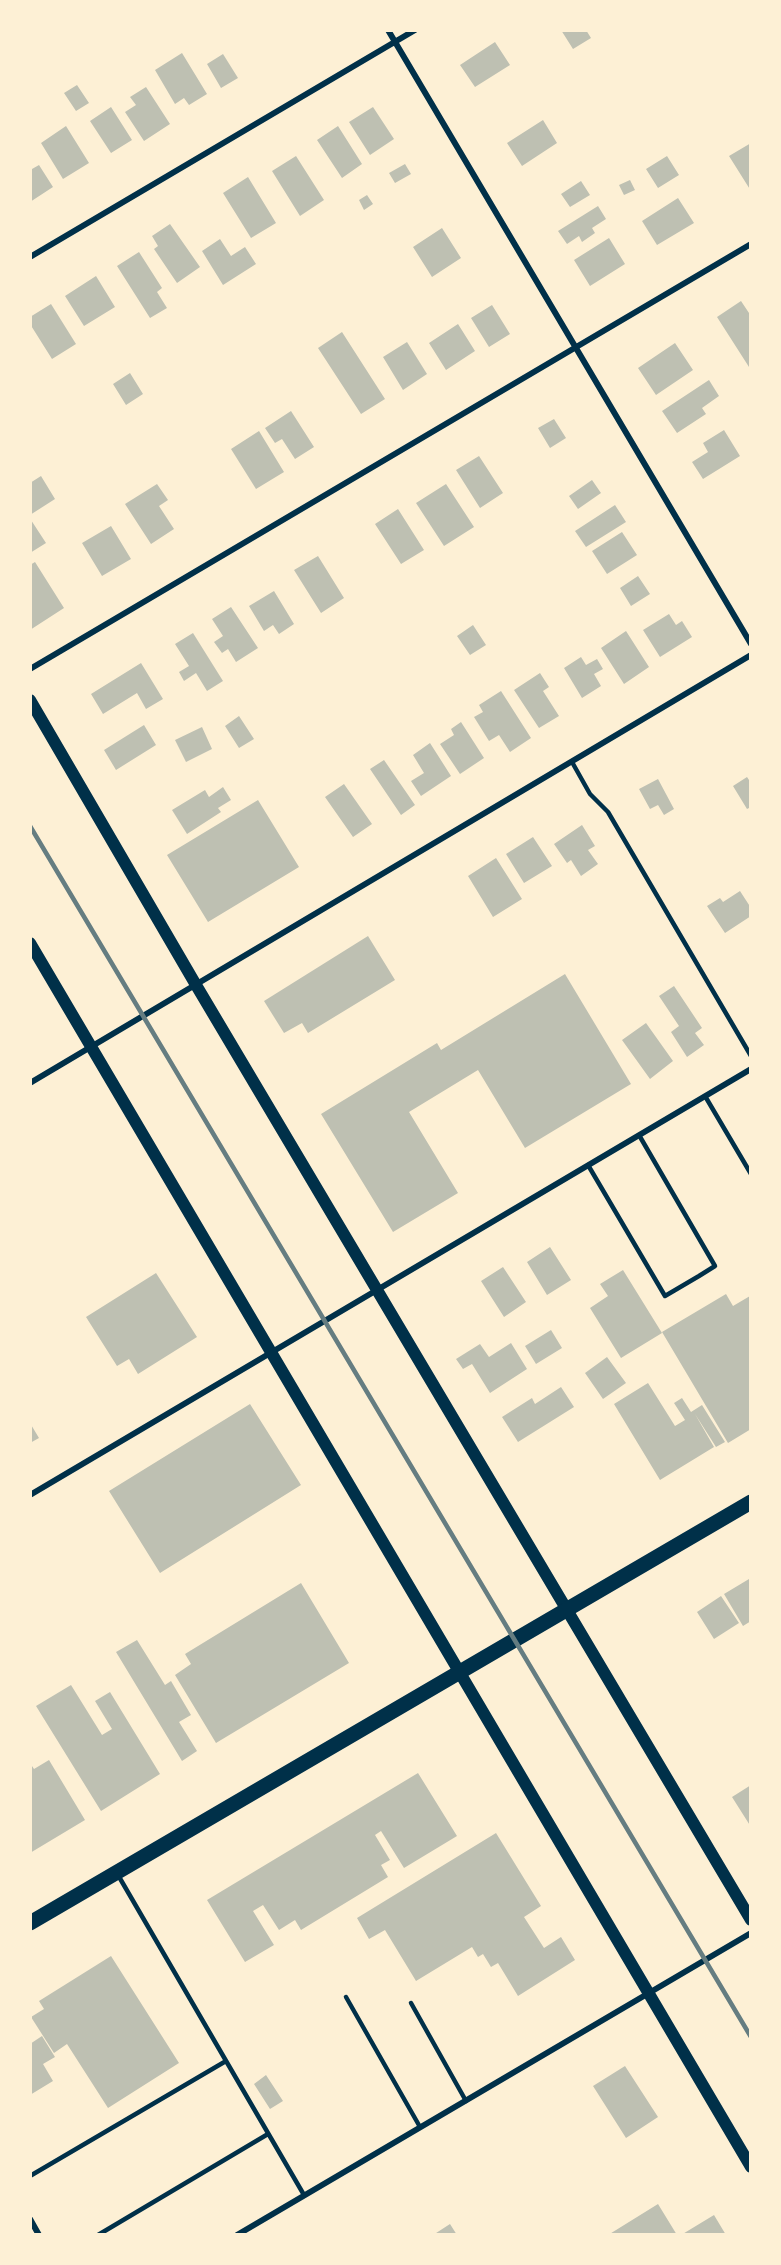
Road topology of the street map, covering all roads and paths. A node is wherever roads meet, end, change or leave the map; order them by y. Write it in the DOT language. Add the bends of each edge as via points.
graph roads {
  1 [pos="388,30"];
  2 [pos="415,30"];
  3 [pos="395,42"];
  4 [pos="751,244"];
  5 [pos="30,257"];
  6 [pos="576,347"];
  7 [pos="751,644"];
  8 [pos="751,655"];
  9 [pos="30,669"];
  10 [pos="30,700"];
  11 [pos="572,762"];
  12 [pos="30,943"];
  13 [pos="196,985"];
  14 [pos="91,1047"];
  15 [pos="751,1056"];
  16 [pos="751,1070"];
  17 [pos="30,1083"];
  18 [pos="705,1096"];
  19 [pos="639,1135"];
  20 [pos="588,1165"];
  21 [pos="751,1174"];
  22 [pos="376,1290"];
  23 [pos="271,1352"];
  24 [pos="30,1495"];
  25 [pos="751,1502"];
  26 [pos="567,1610"];
  27 [pos="460,1673"];
  28 [pos="117,1873"];
  29 [pos="751,1920"];
  30 [pos="30,1923"];
  31 [pos="751,1933"];
  32 [pos="649,1993"];
  33 [pos="346,1997"];
  34 [pos="411,2003"];
  35 [pos="226,2061"];
  36 [pos="466,2101"];
  37 [pos="420,2127"];
  38 [pos="268,2134"];
  39 [pos="751,2167"];
  40 [pos="30,2176"];
  41 [pos="304,2195"];
  42 [pos="30,2219"];
  43 [pos="39,2235"];
  44 [pos="98,2235"];
  45 [pos="237,2235"];
  1 -- 3 [label="street"];
  2 -- 3 [label="street"];
  3 -- 5 [label="street"];
  3 -- 6 [label="street"];
  4 -- 6 [label="street"];
  6 -- 7 [label="street"];
  6 -- 9 [label="street"];
  8 -- 11 [label="street"];
  10 -- 13 [label="main road"];
  11 -- 13 [label="street"];
  11 -- 15 [label="lane" via="590,794 608,812"];
  12 -- 14 [label="main road"];
  13 -- 14 [label="street"];
  13 -- 22 [label="main road"];
  14 -- 17 [label="street"];
  14 -- 23 [label="main road"];
  16 -- 18 [label="street"];
  18 -- 19 [label="street"];
  18 -- 21 [label="lane"];
  19 -- 20 [label="street"];
  19 -- 20 [label="lane" via="715,1266 665,1296"];
  20 -- 22 [label="street"];
  22 -- 23 [label="street"];
  22 -- 26 [label="main road"];
  23 -- 24 [label="street"];
  23 -- 27 [label="main road"];
  25 -- 26 [label="main road"];
  26 -- 27 [label="main road"];
  26 -- 29 [label="main road"];
  27 -- 28 [label="main road"];
  27 -- 32 [label="main road"];
  28 -- 30 [label="main road"];
  28 -- 35 [label="lane"];
  31 -- 32 [label="street"];
  32 -- 36 [label="street"];
  32 -- 39 [label="main road"];
  33 -- 37 [label="lane"];
  34 -- 36 [label="lane"];
  35 -- 38 [label="lane"];
  35 -- 40 [label="lane"];
  36 -- 37 [label="street"];
  37 -- 41 [label="street"];
  38 -- 41 [label="lane"];
  38 -- 44 [label="lane"];
  41 -- 45 [label="street"];
  42 -- 43 [label="street"];
}
